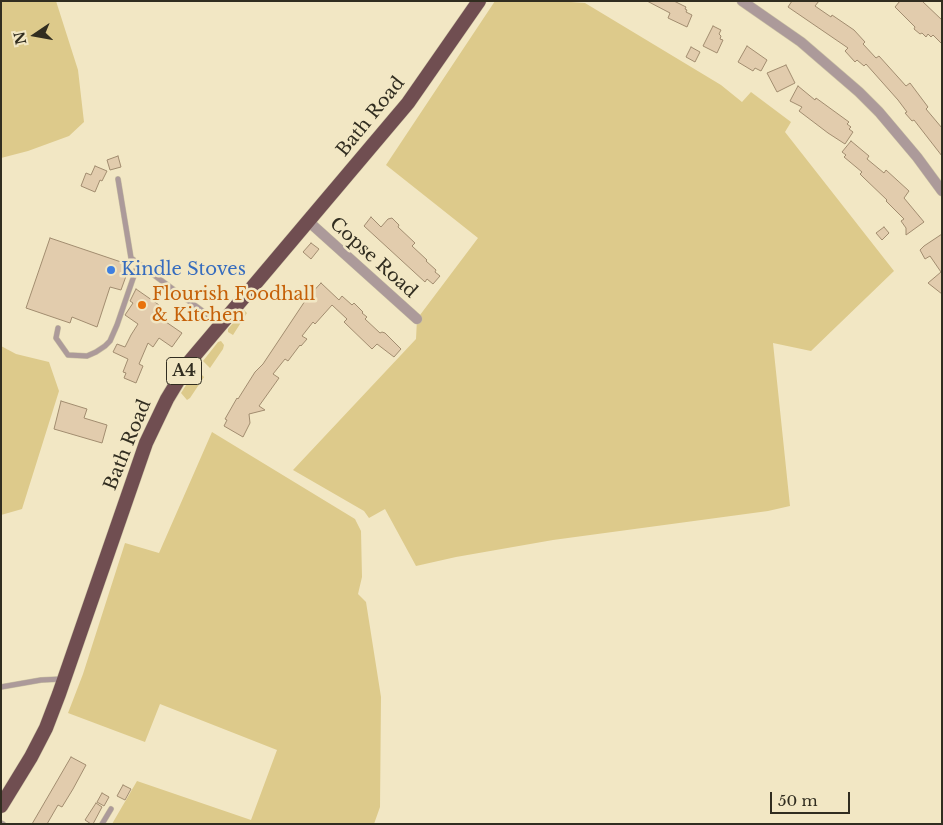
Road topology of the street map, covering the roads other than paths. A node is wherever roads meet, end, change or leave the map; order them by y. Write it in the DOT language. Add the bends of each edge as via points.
graph roads {
  1 [pos="478,1"];
  2 [pos="742,1"];
  3 [pos="118,179"];
  4 [pos="942,191"];
  5 [pos="308,221"];
  6 [pos="138,264"];
  7 [pos="417,319"];
  8 [pos="220,324"];
  9 [pos="58,328"];
  10 [pos="65,679"];
  11 [pos="1,687"];
  12 [pos="1,806"];
  13 [pos="111,809"];
  14 [pos="102,824"];
  1 -- 5 [label="highway, Bath Road / A4" via="408,103"];
  2 -- 4 [label="street" via="801,42 858,92 879,112"];
  3 -- 6 [label="lane" via="132,258"];
  5 -- 7 [label="street, Copse Road"];
  5 -- 8 [label="highway, Bath Road / A4"];
  6 -- 8 [label="lane"];
  6 -- 9 [label="lane" via="117,325 105,346 87,356 68,355 56,338"];
  8 -- 10 [label="highway, Bath Road / A4" via="190,361 146,443"];
  10 -- 11 [label="lane"];
  10 -- 12 [label="highway, Bath Road / A4" via="46,728"];
  13 -- 14 [label="lane"];
}
